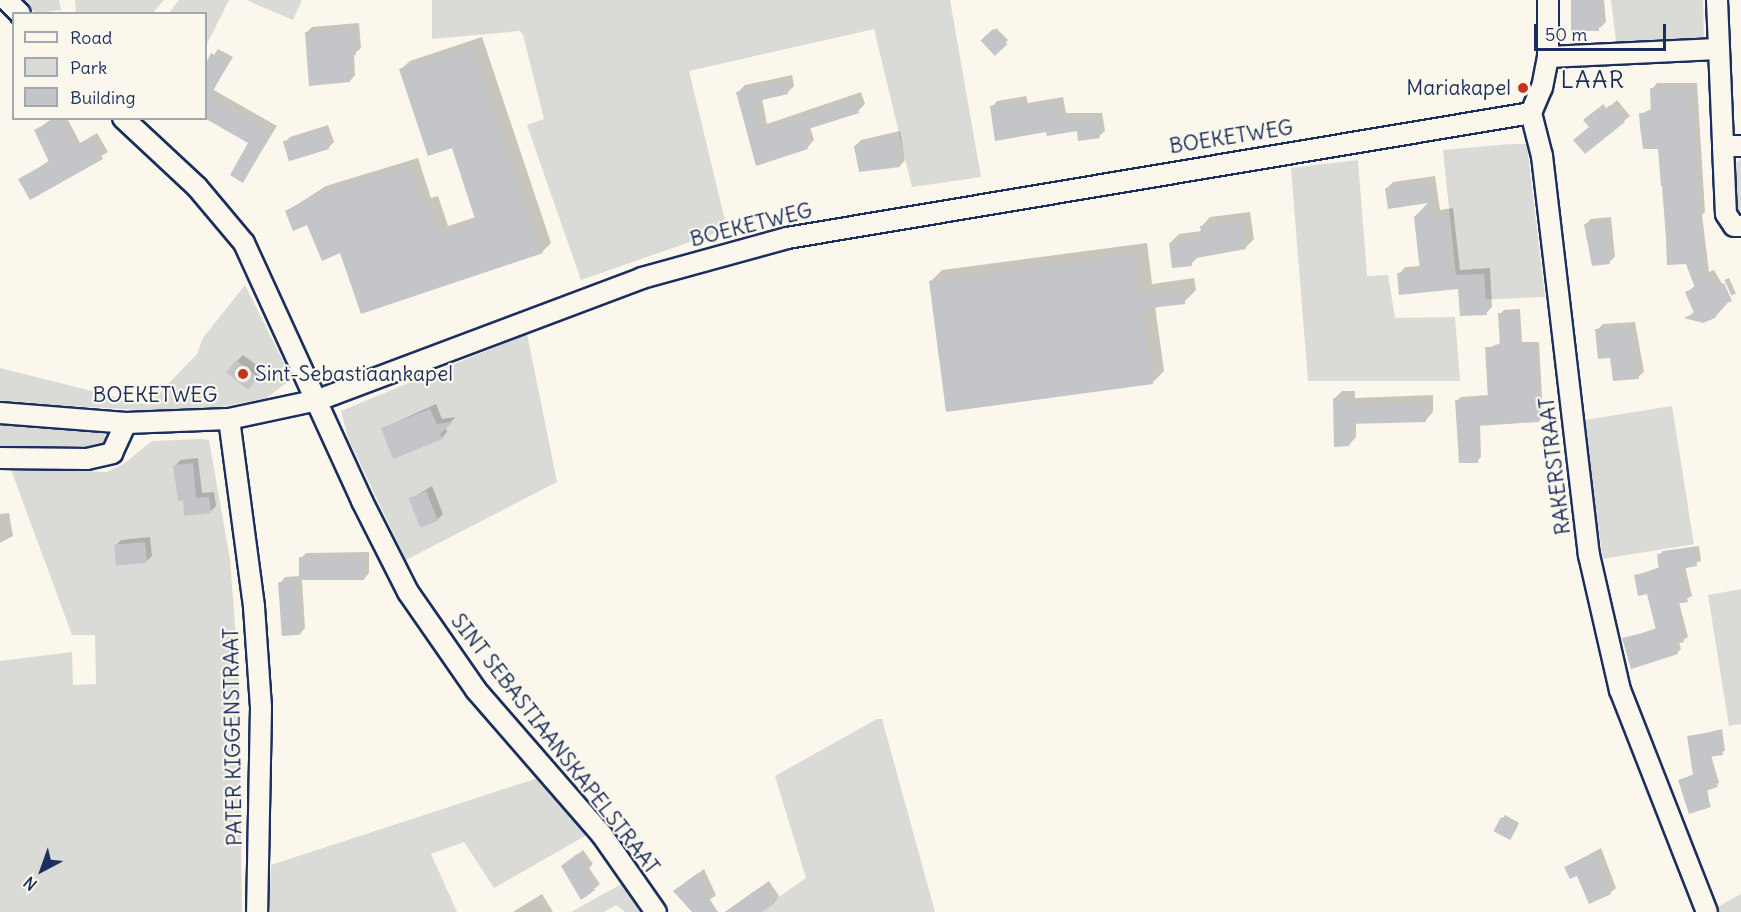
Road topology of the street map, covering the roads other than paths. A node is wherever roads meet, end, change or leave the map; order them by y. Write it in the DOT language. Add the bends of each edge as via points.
graph roads {
  1 [pos="6,0"];
  2 [pos="1548,0"];
  3 [pos="1717,0"];
  4 [pos="18,12"];
  5 [pos="1718,49"];
  6 [pos="1548,57"];
  7 [pos="1531,113"];
  8 [pos="125,120"];
  9 [pos="1732,146"];
  10 [pos="1741,226"];
  11 [pos="318,400"];
  12 [pos="0,414"];
  13 [pos="229,419"];
  14 [pos="126,423"];
  15 [pos="0,458"];
  16 [pos="258,912"];
  17 [pos="656,912"];
  18 [pos="1707,912"];
  1 -- 4 [label="street"];
  2 -- 6 [label="street"];
  3 -- 5 [label="street"];
  5 -- 6 [label="street"];
  5 -- 9 [label="street"];
  6 -- 7 [label="street"];
  7 -- 11 [label="street, BOEKETWEG" via="787,238 642,278"];
  7 -- 18 [label="street, RAKERSTRAAT" via="1542,156 1589,555 1620,690"];
  8 -- 11 [label="street, SINT SEBASTIAANSKAPELSTRAAT" via="197,187 244,243"];
  9 -- 10 [label="street" via="1726,214 1734,226"];
  11 -- 13 [label="street, BOEKETWEG"];
  11 -- 17 [label="street, SINT SEBASTIAANSKAPELSTRAAT" via="362,501 408,592 476,690 602,835"];
  12 -- 14 [label="street, BOEKETWEG"];
  13 -- 14 [label="street, BOEKETWEG"];
  13 -- 16 [label="street, PATER KIGGENSTRAAT" via="254,607 260,697"];
  14 -- 15 [label="street" via="112,453 87,459"];
}
